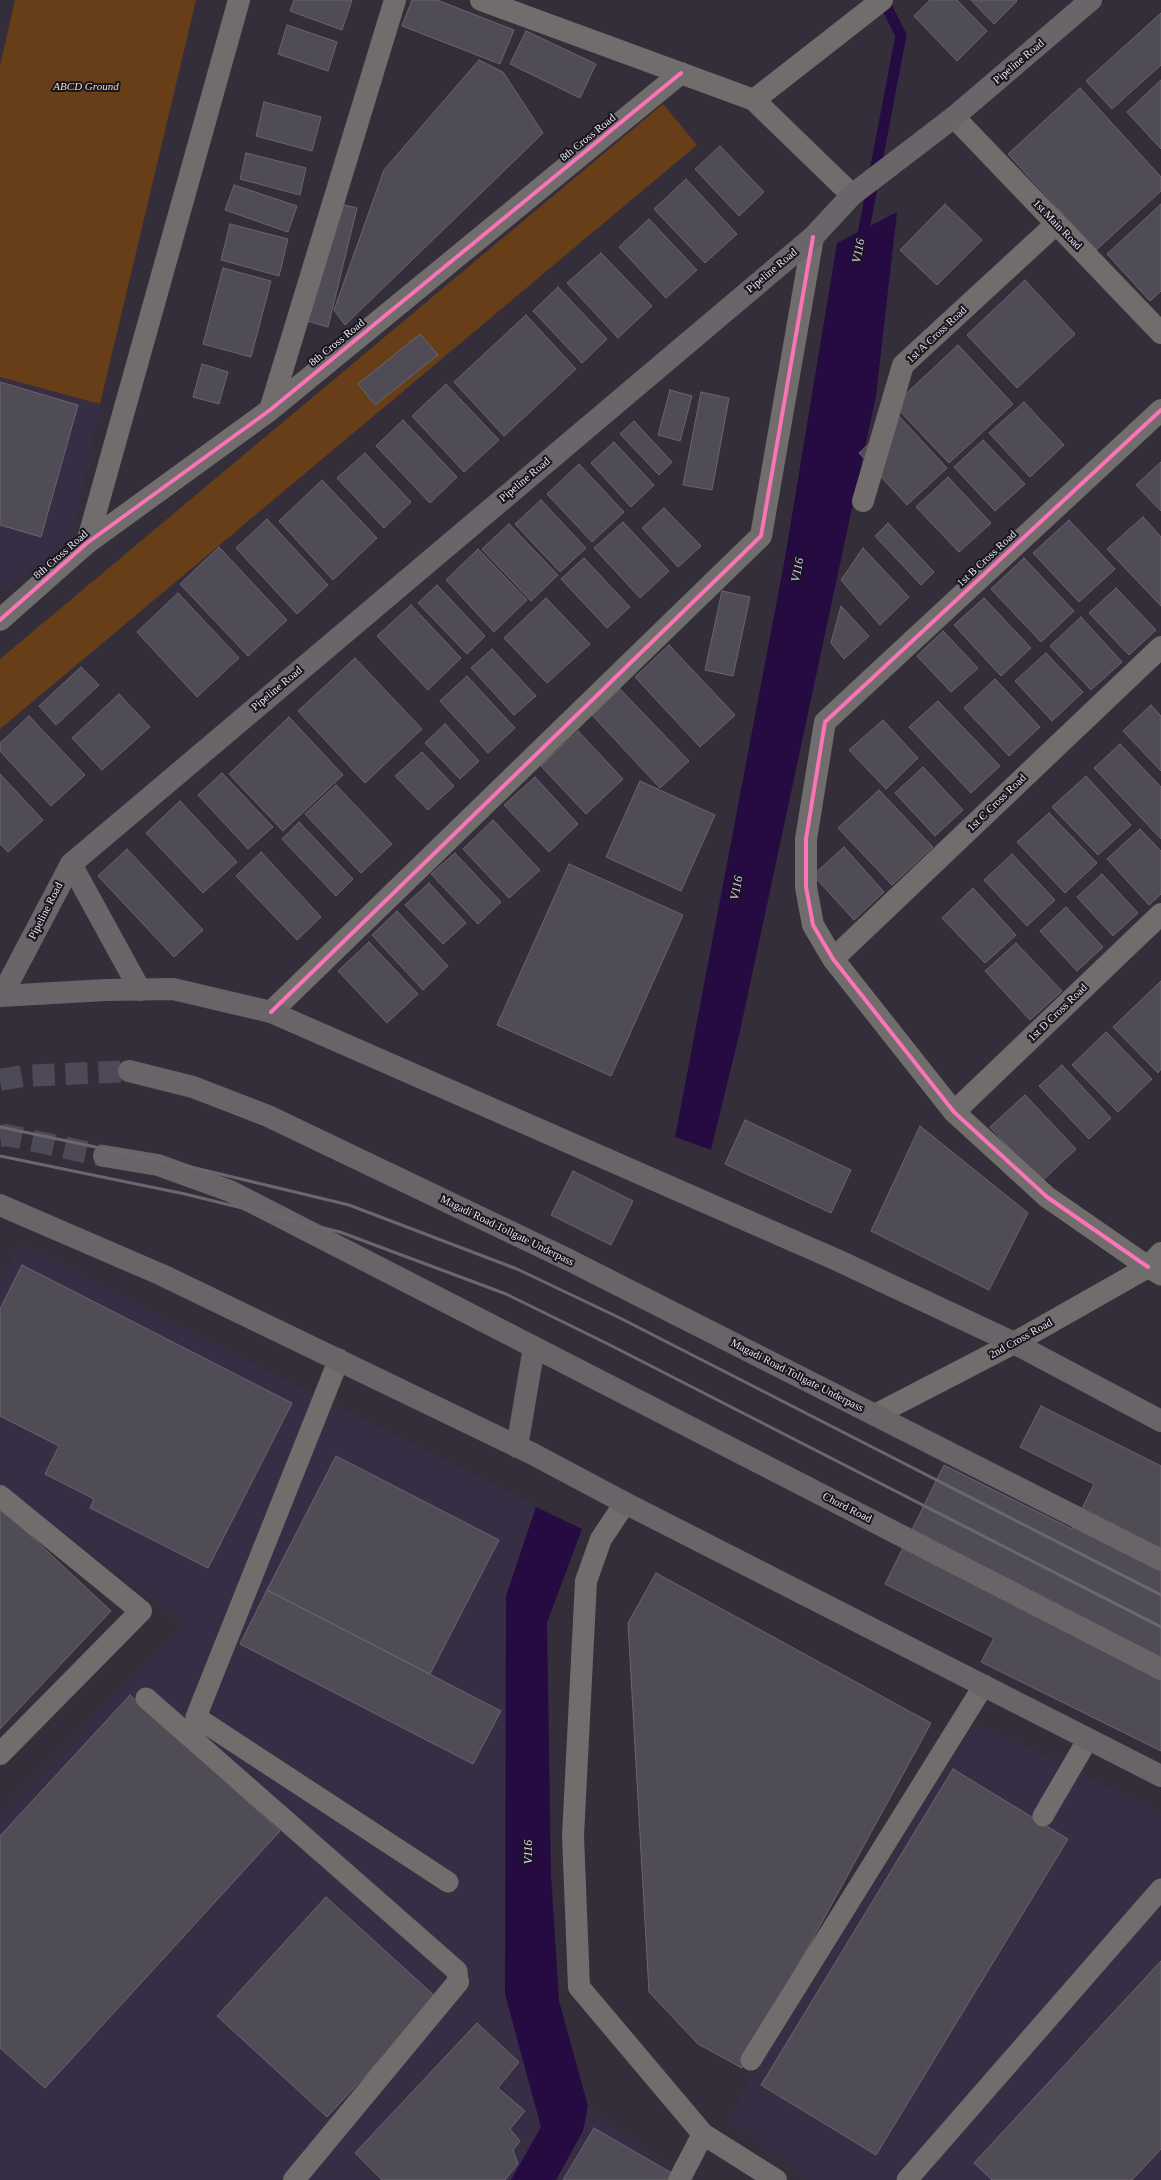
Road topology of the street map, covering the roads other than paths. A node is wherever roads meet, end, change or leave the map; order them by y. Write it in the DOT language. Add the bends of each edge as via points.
graph roads {
  1 [pos="239,0"];
  2 [pos="395,0"];
  3 [pos="481,0"];
  4 [pos="882,0"];
  5 [pos="1091,0"];
  6 [pos="681,73"];
  7 [pos="754,100"];
  8 [pos="954,117"];
  9 [pos="851,196"];
  10 [pos="1056,224"];
  11 [pos="816,234"];
  12 [pos="1161,333"];
  13 [pos="270,410"];
  14 [pos="1161,410"];
  15 [pos="863,501"];
  16 [pos="87,543"];
  17 [pos="0,620"];
  18 [pos="1161,647"];
  19 [pos="71,864"];
  20 [pos="1161,914"];
  21 [pos="833,959"];
  22 [pos="140,990"];
  23 [pos="1,996"];
  24 [pos="271,1012"];
  25 [pos="129,1071"];
  26 [pos="954,1112"];
  27 [pos="104,1156"];
  28 [pos="0,1205"];
  29 [pos="1157,1265"];
  30 [pos="1014,1343"];
  31 [pos="534,1347"];
  32 [pos="339,1359"];
  33 [pos="875,1415"];
  34 [pos="1161,1421"];
  35 [pos="525,1450"];
  36 [pos="0,1496"];
  37 [pos="625,1503"];
  38 [pos="1161,1560"];
  39 [pos="1161,1669"];
  40 [pos="984,1685"];
  41 [pos="146,1698"];
  42 [pos="1088,1738"];
  43 [pos="0,1754"];
  44 [pos="1161,1776"];
  45 [pos="1043,1816"];
  46 [pos="448,1882"];
  47 [pos="1161,1889"];
  48 [pos="458,1982"];
  49 [pos="751,2060"];
  50 [pos="703,2134"];
  51 [pos="294,2180"];
  52 [pos="679,2180"];
  53 [pos="776,2180"];
  54 [pos="907,2180"];
  1 -- 16 [label="street"];
  2 -- 13 [label="street"];
  3 -- 6 [label="street"];
  4 -- 7 [label="street"];
  5 -- 8 [label="main road, Pipeline Road"];
  6 -- 7 [label="street"];
  6 -- 13 [label="street, 8th Cross Road"];
  7 -- 9 [label="street"];
  8 -- 9 [label="main road, Pipeline Road"];
  8 -- 10 [label="street, 1st Main Road"];
  9 -- 11 [label="main road, Pipeline Road"];
  10 -- 12 [label="street, 1st Main Road"];
  10 -- 15 [label="street, 1st A Cross Road" via="904,366"];
  11 -- 19 [label="main road, Pipeline Road"];
  11 -- 24 [label="street" via="761,536"];
  13 -- 16 [label="street, 8th Cross Road"];
  14 -- 21 [label="street, 1st B Cross Road" via="826,722 806,839 806,887 813,925"];
  16 -- 17 [label="street, 8th Cross Road"];
  18 -- 21 [label="street, 1st C Cross Road"];
  19 -- 22 [label="main road"];
  19 -- 23 [label="main road, Pipeline Road"];
  20 -- 26 [label="street, 1st D Cross Road"];
  21 -- 26 [label="street"];
  22 -- 23 [label="main road"];
  22 -- 24 [label="main road" via="173,990"];
  24 -- 30 [label="main road" via="837,1260"];
  25 -- 33 [label="main road, Magadi Road Tollgate Underpass" via="193,1088 268,1116 569,1260"];
  26 -- 29 [label="street" via="1047,1197"];
  27 -- 31 [label="main road" via="158,1165 230,1191"];
  28 -- 32 [label="main road" via="162,1275"];
  29 -- 30 [label="street, 2nd Cross Road"];
  30 -- 33 [label="street, 2nd Cross Road"];
  30 -- 34 [label="main road"];
  31 -- 35 [label="main road"];
  31 -- 39 [label="main road, Chord Road"];
  32 -- 35 [label="main road"];
  32 -- 46 [label="lane" via="196,1717"];
  33 -- 38 [label="main road"];
  35 -- 37 [label="main road"];
  36 -- 43 [label="street" via="141,1611"];
  37 -- 40 [label="main road"];
  37 -- 50 [label="street" via="601,1539 586,1581 573,1836 579,1987"];
  40 -- 42 [label="main road"];
  40 -- 49 [label="lane"];
  41 -- 48 [label="lane" via="457,1971"];
  42 -- 44 [label="main road"];
  42 -- 45 [label="lane"];
  47 -- 54 [label="lane"];
  48 -- 51 [label="street"];
  50 -- 52 [label="street"];
  50 -- 53 [label="street"];
}
